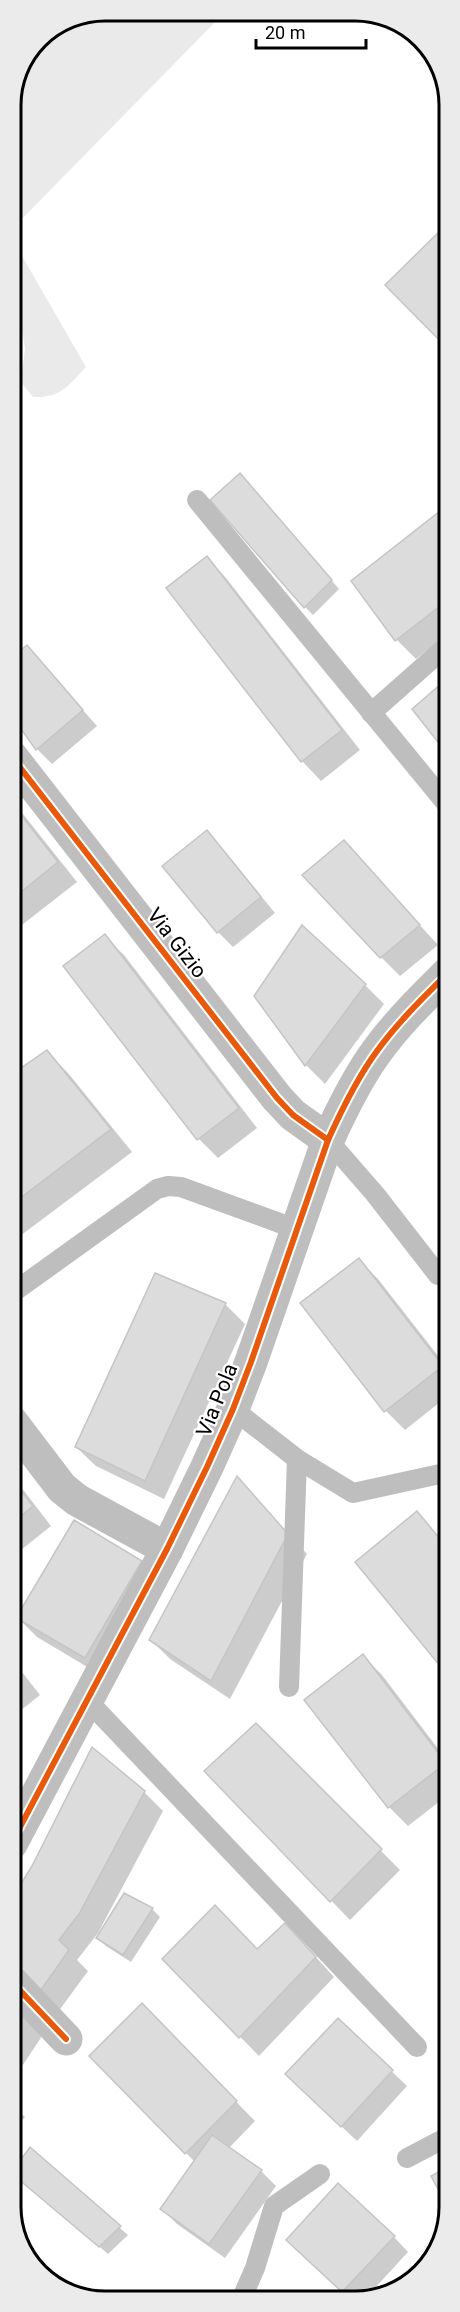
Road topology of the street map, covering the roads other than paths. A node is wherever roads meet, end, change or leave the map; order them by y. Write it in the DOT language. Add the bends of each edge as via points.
graph roads {
  1 [pos="197,500"];
  2 [pos="439,653"];
  3 [pos="371,713"];
  4 [pos="21,769"];
  5 [pos="439,795"];
  6 [pos="439,982"];
  7 [pos="328,1140"];
  8 [pos="296,1229"];
  9 [pos="439,1274"];
  10 [pos="21,1287"];
  11 [pos="233,1409"];
  12 [pos="21,1434"];
  13 [pos="297,1459"];
  14 [pos="439,1474"];
  15 [pos="167,1549"];
  16 [pos="289,1687"];
  17 [pos="87,1700"];
  18 [pos="21,1825"];
  19 [pos="21,1992"];
  20 [pos="66,2039"];
  21 [pos="417,2047"];
  22 [pos="439,2141"];
  23 [pos="407,2158"];
  24 [pos="320,2174"];
  25 [pos="246,2291"];
  1 -- 3 [label="lane"];
  2 -- 3 [label="lane"];
  3 -- 5 [label="lane"];
  4 -- 7 [label="street, Via Gizio" via="277,1098"];
  6 -- 7 [label="street, Via Pola" via="376,1051"];
  7 -- 8 [label="street, Via Pola"];
  7 -- 9 [label="lane"];
  8 -- 10 [label="lane" via="181,1187 168,1186 157,1189"];
  8 -- 11 [label="street, Via Pola"];
  11 -- 13 [label="lane"];
  11 -- 15 [label="street, Via Pola"];
  12 -- 15 [label="street" via="62,1488 77,1500"];
  13 -- 14 [label="lane" via="353,1493"];
  13 -- 16 [label="lane"];
  15 -- 17 [label="street, Via Pola"];
  17 -- 18 [label="street, Via Pola"];
  17 -- 21 [label="lane"];
  19 -- 20 [label="street"];
  22 -- 23 [label="lane"];
  24 -- 25 [label="lane" via="274,2206"];
}
